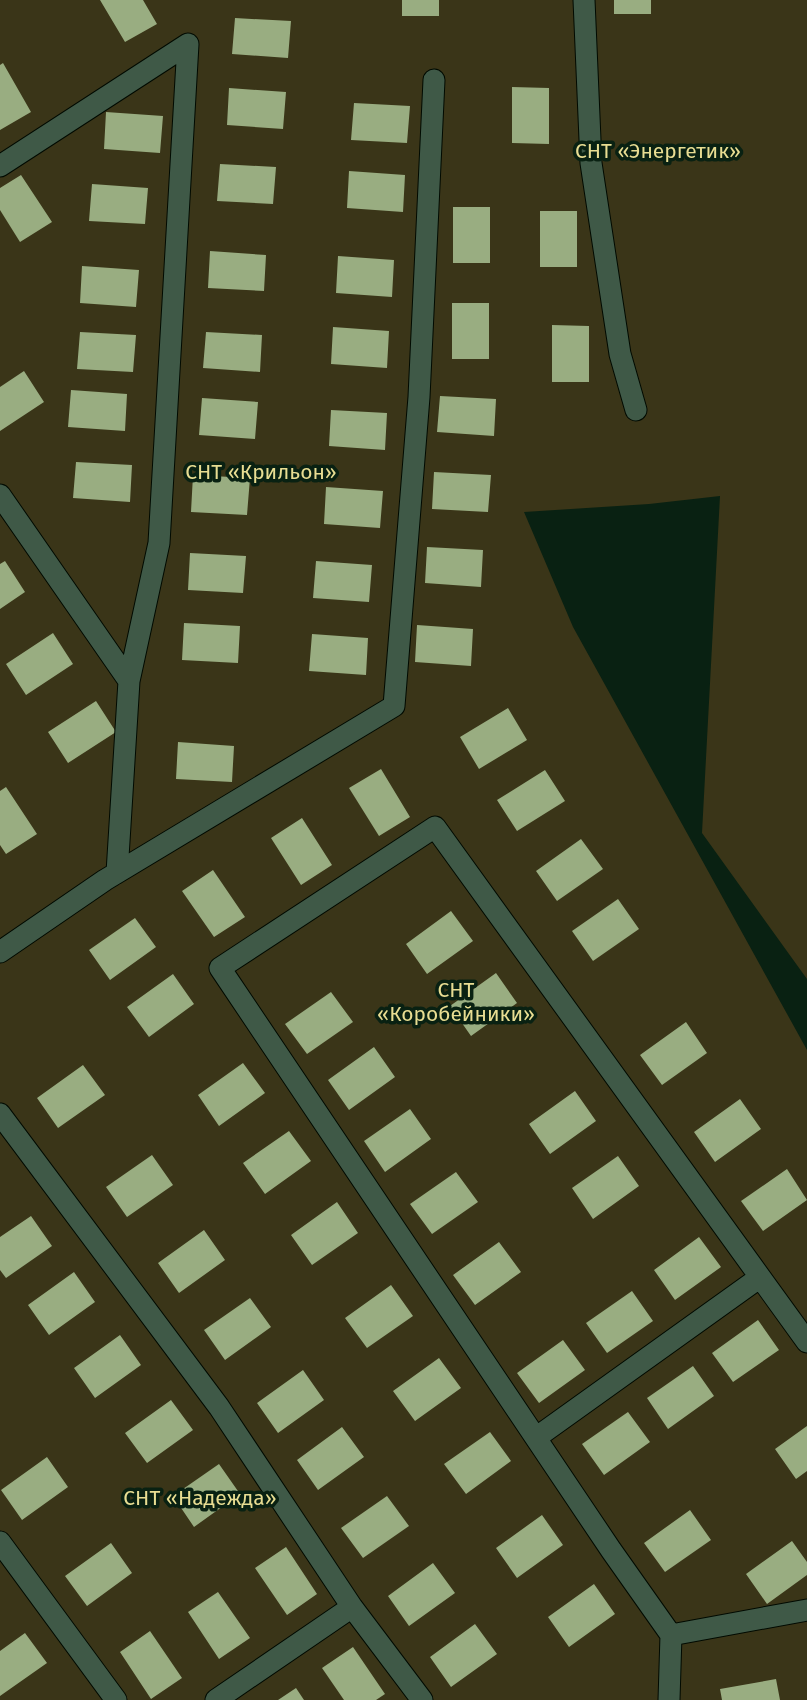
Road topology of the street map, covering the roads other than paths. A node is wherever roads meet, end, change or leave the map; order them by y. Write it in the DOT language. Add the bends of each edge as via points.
graph roads {
  1 [pos="584,0"];
  2 [pos="434,80"];
  3 [pos="0,166"];
  4 [pos="636,410"];
  5 [pos="0,495"];
  6 [pos="129,681"];
  7 [pos="117,873"];
  8 [pos="0,953"];
  9 [pos="0,1114"];
  10 [pos="759,1279"];
  11 [pos="807,1342"];
  12 [pos="537,1437"];
  13 [pos="0,1542"];
  14 [pos="352,1607"];
  15 [pos="807,1610"];
  16 [pos="671,1635"];
  17 [pos="116,1700"];
  18 [pos="216,1700"];
  19 [pos="422,1700"];
  20 [pos="669,1700"];
  1 -- 4 [label="street" via="591,163 620,354"];
  2 -- 7 [label="street" via="419,397 394,706"];
  3 -- 6 [label="street" via="188,44 159,543"];
  5 -- 6 [label="street"];
  6 -- 7 [label="street"];
  7 -- 8 [label="street"];
  9 -- 14 [label="street" via="219,1407"];
  10 -- 11 [label="street"];
  10 -- 12 [label="street"];
  10 -- 12 [label="street" via="435,827 220,968"];
  12 -- 16 [label="street"];
  13 -- 17 [label="street"];
  14 -- 18 [label="street"];
  14 -- 19 [label="street"];
  15 -- 16 [label="street"];
  16 -- 20 [label="street"];
}
